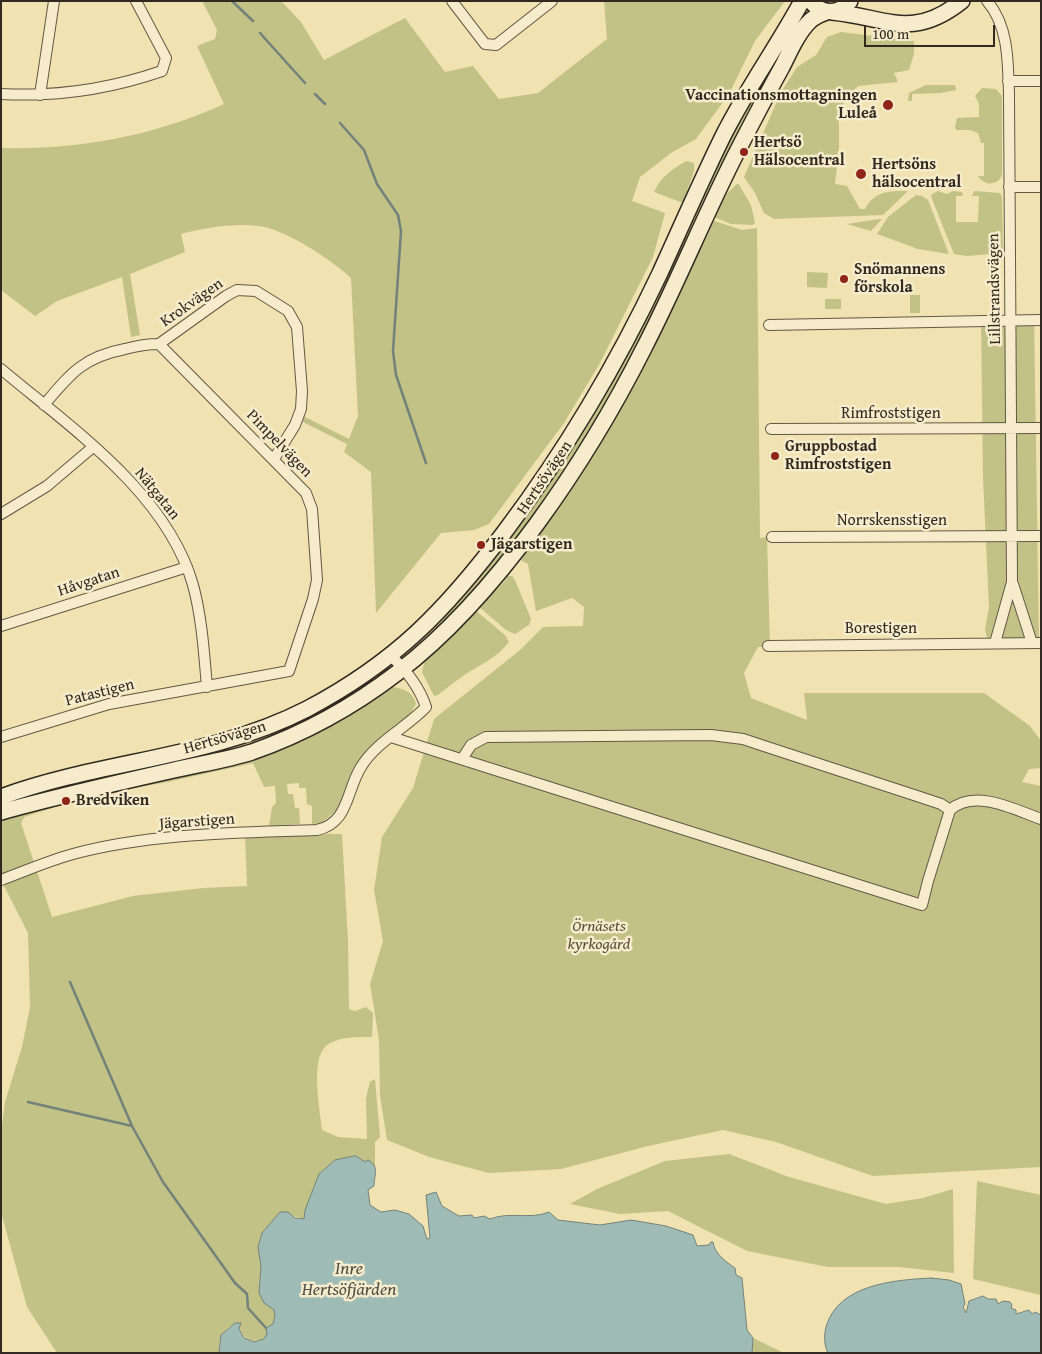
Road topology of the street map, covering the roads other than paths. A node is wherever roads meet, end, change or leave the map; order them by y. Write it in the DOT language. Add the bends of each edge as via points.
graph roads {
  1 [pos="54,1"];
  2 [pos="136,1"];
  3 [pos="452,1"];
  4 [pos="552,1"];
  5 [pos="802,1"];
  6 [pos="811,1"];
  7 [pos="850,1"];
  8 [pos="858,1"];
  9 [pos="962,1"];
  10 [pos="986,1"];
  11 [pos="830,12"];
  12 [pos="886,22"];
  13 [pos="1008,81"];
  14 [pos="1041,81"];
  15 [pos="1,94"];
  16 [pos="40,95"];
  17 [pos="1009,187"];
  18 [pos="1041,187"];
  19 [pos="1010,320"];
  20 [pos="1041,320"];
  21 [pos="770,325"];
  22 [pos="159,344"];
  23 [pos="1,369"];
  24 [pos="44,406"];
  25 [pos="1041,428"];
  26 [pos="771,429"];
  27 [pos="1011,429"];
  28 [pos="93,447"];
  29 [pos="274,459"];
  30 [pos="1,514"];
  31 [pos="1041,536"];
  32 [pos="772,537"];
  33 [pos="1012,537"];
  34 [pos="187,567"];
  35 [pos="1012,582"];
  36 [pos="1,626"];
  37 [pos="995,643"];
  38 [pos="1036,643"];
  39 [pos="768,646"];
  40 [pos="391,656"];
  41 [pos="404,668"];
  42 [pos="207,687"];
  43 [pos="1,737"];
  44 [pos="391,737"];
  45 [pos="462,759"];
  46 [pos="2,807"];
  47 [pos="950,810"];
  48 [pos="1041,819"];
  49 [pos="1,880"];
  1 -- 16 [label="street"];
  2 -- 16 [label="street" via="166,58 162,71 98,89"];
  3 -- 4 [label="street" via="484,44 496,45"];
  5 -- 40 [label="main road, Hertsövägen" via="725,133 617,358 573,436 465,584 433,619"];
  6 -- 11 [label="main road" via="819,9"];
  7 -- 11 [label="main road, Hertsövägen" via="844,8"];
  8 -- 12 [label="main road" via="867,11"];
  9 -- 12 [label="main road" via="947,12 922,22 910,25"];
  10 -- 13 [label="street, Lillstrandsvägen" via="1001,26 1007,52"];
  11 -- 12 [label="main road"];
  11 -- 41 [label="main road, Hertsövägen" via="818,15 808,24 791,50 720,186 643,350 570,474 518,548 472,603"];
  13 -- 14 [label="street"];
  13 -- 17 [label="street, Lillstrandsvägen"];
  15 -- 16 [label="street"];
  17 -- 18 [label="street"];
  17 -- 19 [label="street, Lillstrandsvägen"];
  19 -- 20 [label="street"];
  19 -- 21 [label="street"];
  19 -- 27 [label="street, Lillstrandsvägen"];
  22 -- 24 [label="street" via="108,352 92,358"];
  22 -- 29 [label="street, Pimpelvägen"];
  22 -- 29 [label="street, Krokvägen" via="237,290 256,291 291,314 297,327 302,401 295,424"];
  23 -- 24 [label="street, Nätgatan"];
  24 -- 28 [label="street, Nätgatan"];
  25 -- 27 [label="street, Rimfroststigen"];
  26 -- 27 [label="street, Rimfroststigen"];
  27 -- 33 [label="street, Lillstrandsvägen"];
  28 -- 30 [label="street" via="47,486"];
  28 -- 34 [label="street, Nätgatan" via="152,509"];
  29 -- 42 [label="street, Pimpelvägen" via="302,488 311,503 317,573 313,599 289,671"];
  31 -- 33 [label="street, Norrskensstigen"];
  32 -- 33 [label="street, Norrskensstigen"];
  33 -- 35 [label="street, Lillstrandsvägen"];
  34 -- 36 [label="street, Håvgatan"];
  34 -- 42 [label="street, Nätgatan" via="202,625"];
  35 -- 37 [label="street, Lillstrandsvägen"];
  35 -- 38 [label="street, Lillstrandsvägen"];
  37 -- 38 [label="street, Lillstrandsvägen"];
  37 -- 39 [label="street, Borestigen"];
  40 -- 41 [label="street, Jägarstigen"];
  40 -- 46 [label="main road, Hertsövägen" via="308,708 240,738 60,780"];
  41 -- 44 [label="street, Jägarstigen" via="420,689 426,707"];
  41 -- 46 [label="main road, Hertsövägen" via="348,707 298,733 250,752"];
  42 -- 43 [label="street, Patastigen" via="109,704"];
  44 -- 45 [label="street"];
  44 -- 49 [label="street, Jägarstigen" via="364,762 340,816 331,826 317,830 150,840 112,846 37,865"];
  45 -- 47 [label="street" via="471,745 486,738 711,734 743,739 934,801"];
  45 -- 47 [label="street" via="922,905"];
  47 -- 48 [label="street" via="964,803 985,801"];
}
